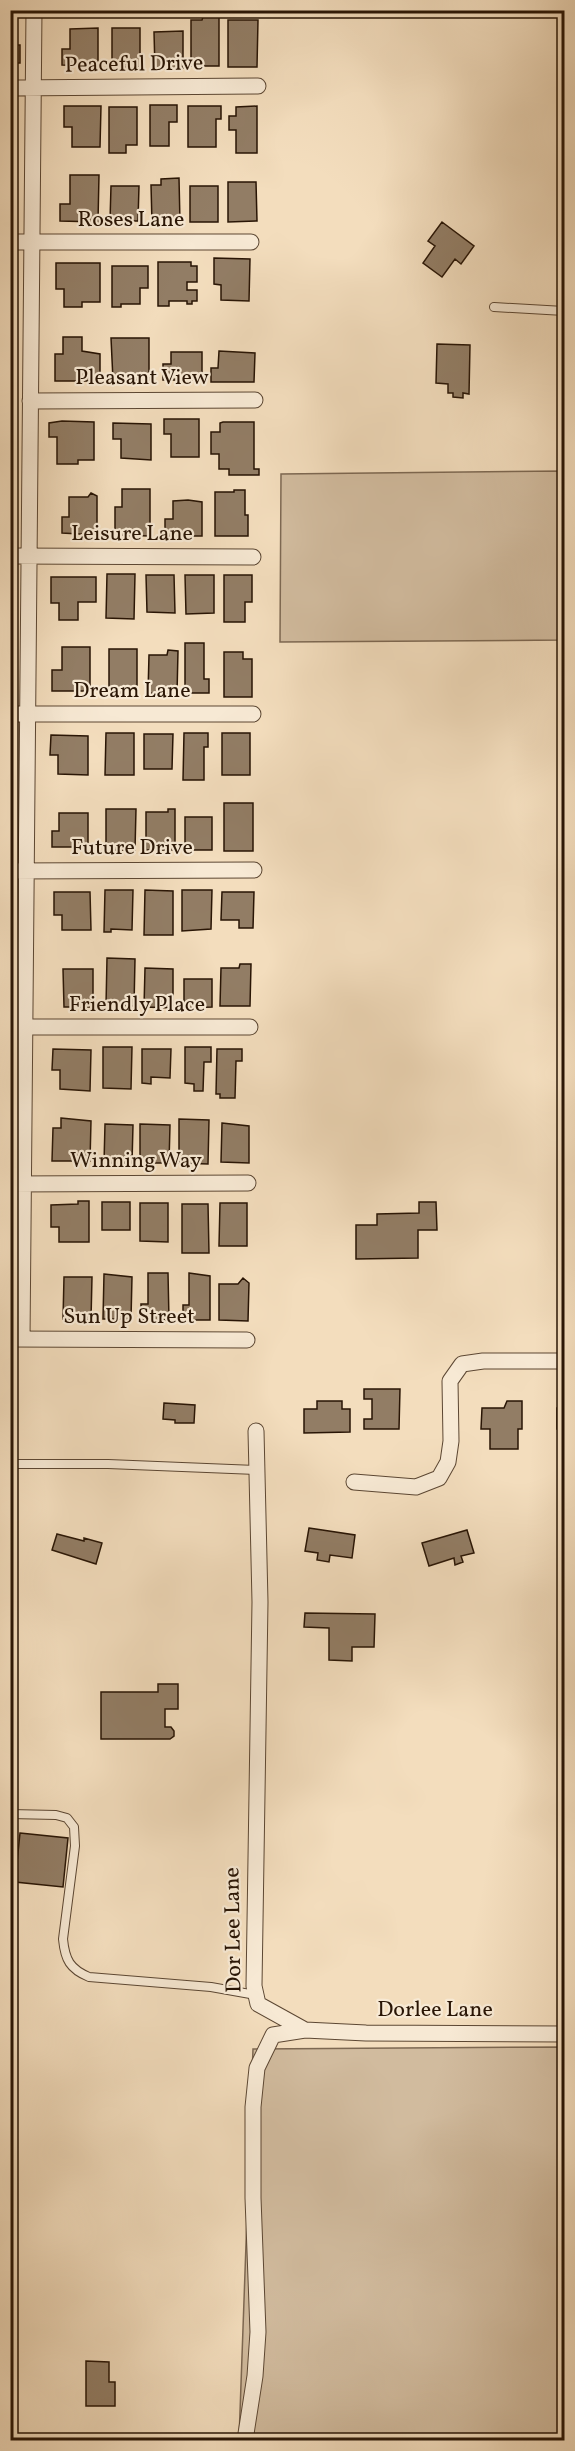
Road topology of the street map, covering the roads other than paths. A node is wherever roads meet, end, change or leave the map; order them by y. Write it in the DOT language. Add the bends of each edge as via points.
graph roads {
  1 [pos="34,10"];
  2 [pos="258,86"];
  3 [pos="10,88"];
  4 [pos="33,88"];
  5 [pos="10,242"];
  6 [pos="31,242"];
  7 [pos="251,242"];
  8 [pos="494,307"];
  9 [pos="564,311"];
  10 [pos="255,400"];
  11 [pos="30,401"];
  12 [pos="10,556"];
  13 [pos="29,556"];
  14 [pos="253,556"];
  15 [pos="10,714"];
  16 [pos="27,714"];
  17 [pos="254,714"];
  18 [pos="254,870"];
  19 [pos="18,871"];
  20 [pos="250,1027"];
  21 [pos="18,1028"];
  22 [pos="248,1183"];
  23 [pos="17,1184"];
  24 [pos="16,1339"];
  25 [pos="247,1340"];
  26 [pos="564,1361"];
  27 [pos="256,1431"];
  28 [pos="10,1464"];
  29 [pos="257,1470"];
  30 [pos="354,1482"];
  31 [pos="10,1815"];
  32 [pos="256,1995"];
  33 [pos="305,2030"];
  34 [pos="564,2034"];
  35 [pos="245,2440"];
  1 -- 4 [label="street"];
  2 -- 4 [label="street, Peaceful Drive"];
  3 -- 4 [label="street, Peaceful Drive"];
  4 -- 6 [label="street"];
  5 -- 6 [label="street, Roses Lane"];
  6 -- 7 [label="street, Roses Lane"];
  6 -- 11 [label="street"];
  8 -- 9 [label="lane"];
  10 -- 11 [label="street, Pleasant View"];
  11 -- 13 [label="street"];
  12 -- 13 [label="street, Leisure Lane"];
  13 -- 14 [label="street, Leisure Lane"];
  13 -- 16 [label="street"];
  15 -- 16 [label="street, Dream Lane"];
  16 -- 17 [label="street, Dream Lane"];
  16 -- 19 [label="street"];
  18 -- 19 [label="street, Future Drive"];
  19 -- 21 [label="street"];
  20 -- 21 [label="street, Friendly Place"];
  21 -- 23 [label="street"];
  22 -- 23 [label="street, Winning Way"];
  23 -- 24 [label="street"];
  24 -- 25 [label="street, Sun Up Street"];
  26 -- 30 [label="street" via="483,1360 462,1364 450,1381 451,1441 448,1462 439,1478 416,1487"];
  27 -- 29 [label="street, Dor Lee Lane"];
  28 -- 29 [label="lane"];
  29 -- 32 [label="street, Dor Lee Lane" via="260,1602"];
  31 -- 32 [label="lane" via="56,1815 67,1818 74,1827 63,1939 64,1953 78,1973"];
  32 -- 33 [label="street, Dor Lee Lane" via="258,2004"];
  33 -- 34 [label="street, Dorlee Lane"];
  33 -- 35 [label="street" via="273,2035 257,2068 253,2198 258,2332"];
}
